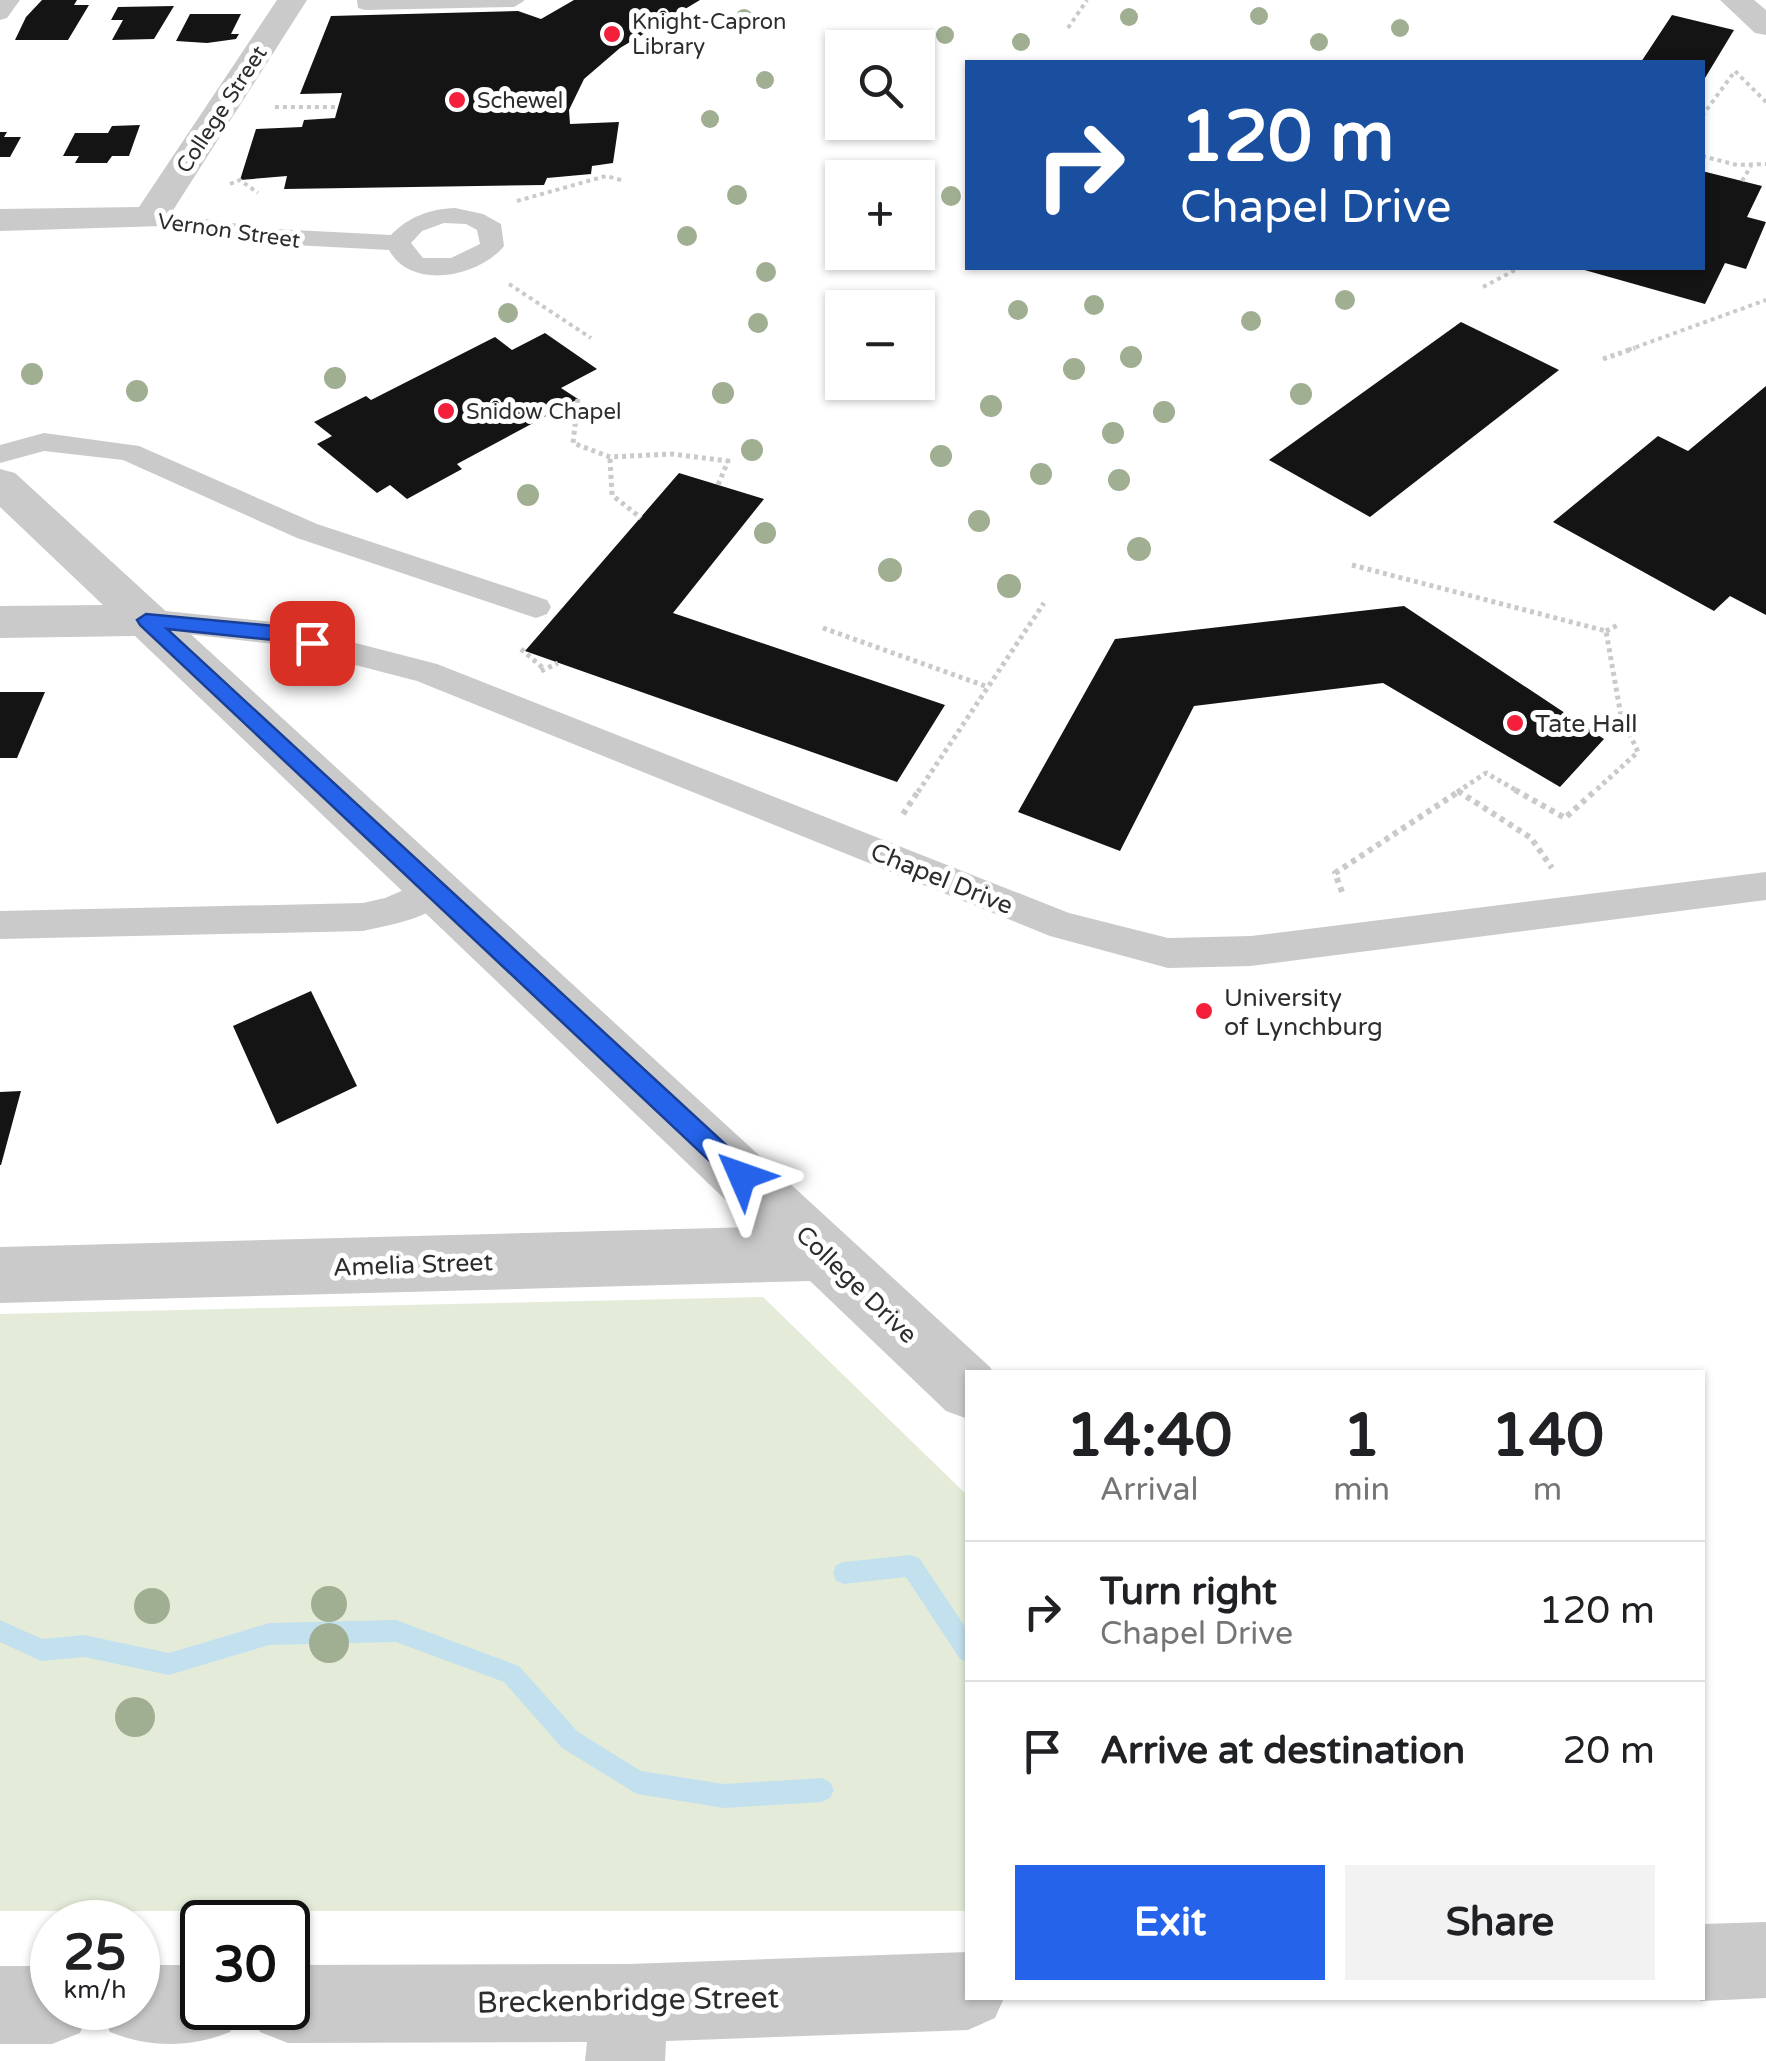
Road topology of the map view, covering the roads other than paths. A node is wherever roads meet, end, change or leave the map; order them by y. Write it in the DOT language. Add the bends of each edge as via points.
graph roads {
  1 [pos="10,0"];
  2 [pos="292,0"];
  3 [pos="510,0"];
  4 [pos="1735,0"];
  5 [pos="365,4"];
  6 [pos="0,14"];
  7 [pos="1766,26"];
  8 [pos="150,218"];
  9 [pos="0,220"];
  10 [pos="398,242"];
  11 [pos="0,454"];
  12 [pos="0,482"];
  13 [pos="536,607"];
  14 [pos="146,620"];
  15 [pos="0,622"];
  16 [pos="1766,886"];
  17 [pos="436,890"];
  18 [pos="0,925"];
  19 [pos="826,1253"];
  20 [pos="0,1275"];
  21 [pos="965,1387"];
  22 [pos="1766,1960"];
  23 [pos="1705,1963"];
  24 [pos="965,1991"];
  25 [pos="0,2005"];
  26 [pos="30,2005"];
  27 [pos="310,2006"];
  28 [pos="627,2032"];
  1 -- 6 [label="lane"];
  2 -- 8 [label="street, College Street"];
  3 -- 5 [label="lane"];
  4 -- 7 [label="street"];
  8 -- 9 [label="street, Vernon Street"];
  8 -- 10 [label="lane, Vernon Street" via="221,233"];
  11 -- 13 [label="lane" via="44,442 130,452 307,531"];
  12 -- 14 [label="street, College Drive"];
  14 -- 15 [label="street"];
  14 -- 16 [label="lane, Chapel Drive" via="274,633 426,672 1063,926 1168,953 1251,951"];
  14 -- 17 [label="street, College Drive"];
  17 -- 18 [label="lane" via="362,917"];
  17 -- 19 [label="street, College Drive"];
  19 -- 20 [label="street, Amelia Street"];
  19 -- 21 [label="street, College Drive"];
  22 -- 23 [label="street"];
  24 -- 28 [label="street, Breckenbridge Street"];
  25 -- 26 [label="street"];
  27 -- 28 [label="street, Breckenbridge Street"];
}
